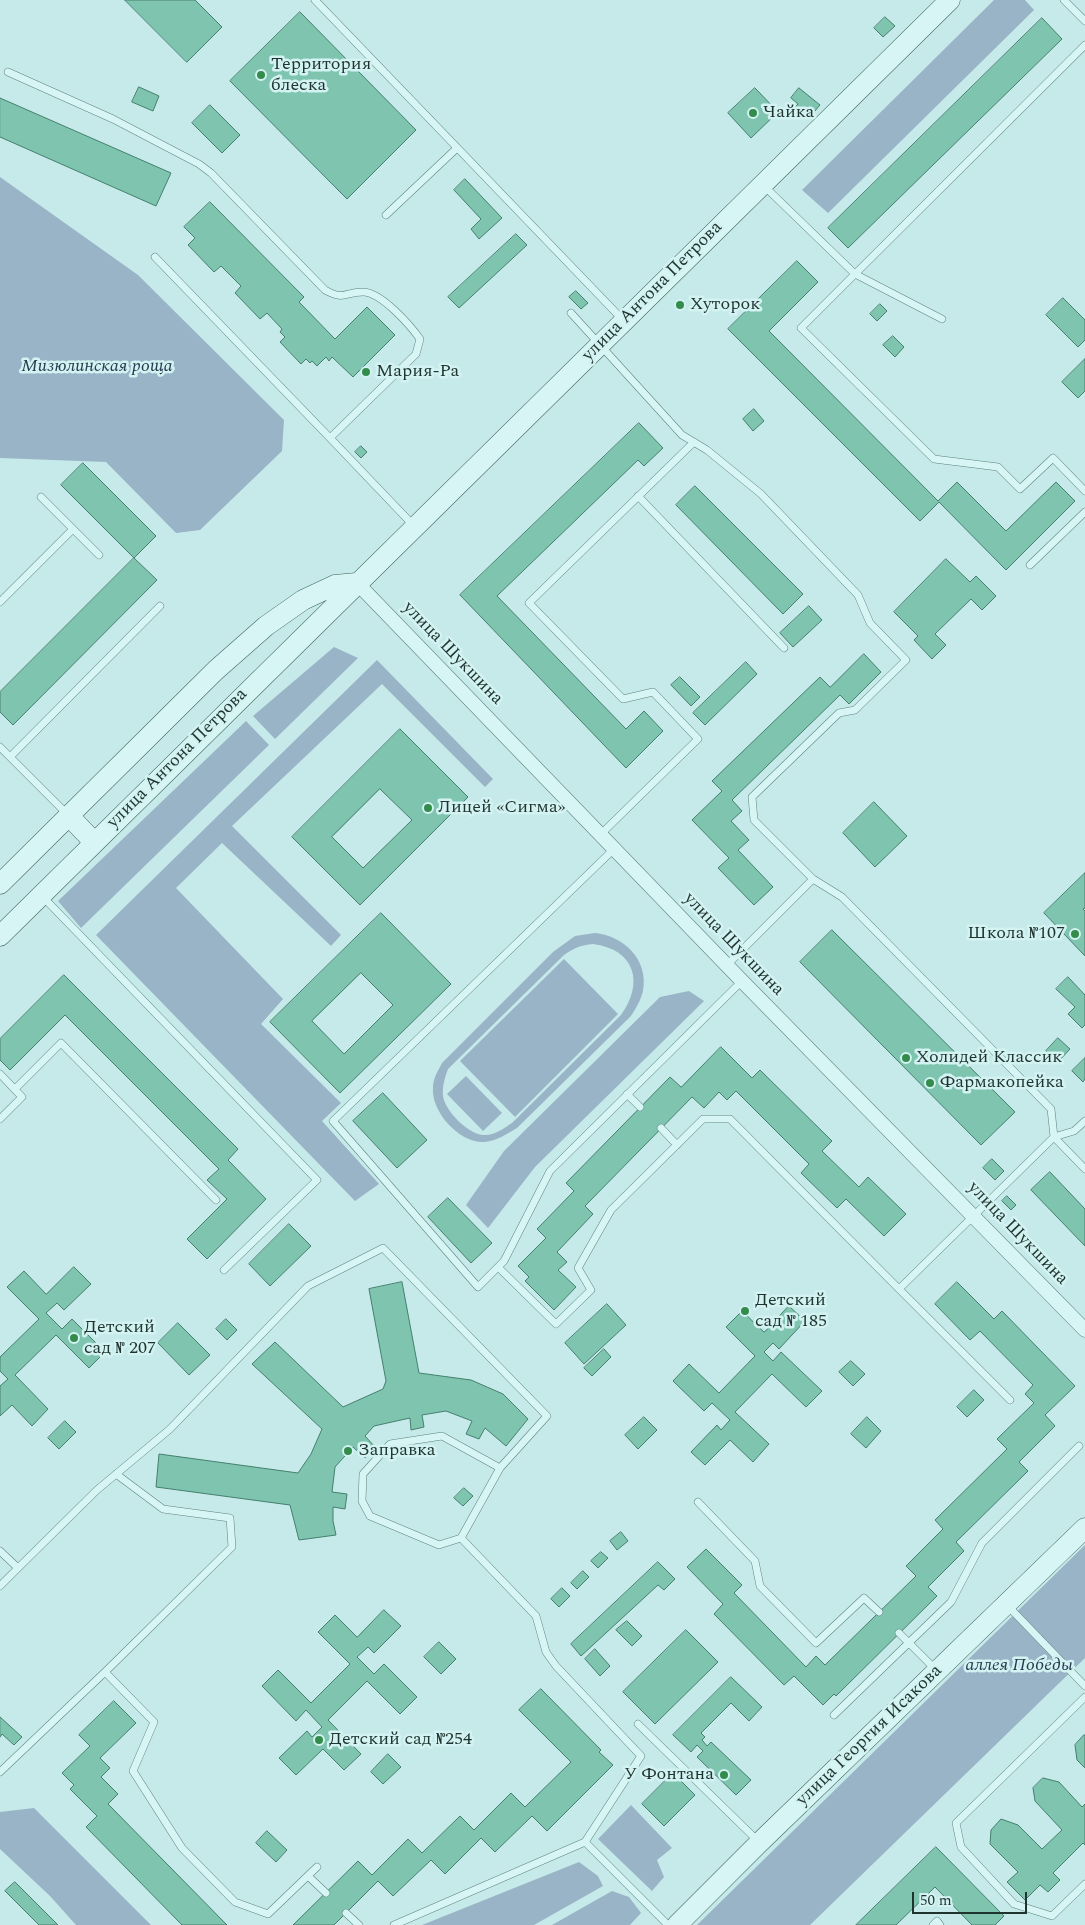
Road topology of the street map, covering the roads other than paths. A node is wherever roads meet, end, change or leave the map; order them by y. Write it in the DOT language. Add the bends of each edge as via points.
graph roads {
  1 [pos="315,0"];
  2 [pos="950,0"];
  3 [pos="1064,0"];
  4 [pos="1085,21"];
  5 [pos="1085,45"];
  6 [pos="8,72"];
  7 [pos="457,148"];
  8 [pos="763,185"];
  9 [pos="386,215"];
  10 [pos="155,257"];
  11 [pos="855,274"];
  12 [pos="570,313"];
  13 [pos="942,319"];
  14 [pos="624,321"];
  15 [pos="599,345"];
  16 [pos="330,438"];
  17 [pos="694,442"];
  18 [pos="1085,491"];
  19 [pos="638,496"];
  20 [pos="41,497"];
  21 [pos="1085,512"];
  22 [pos="414,526"];
  23 [pos="73,529"];
  24 [pos="99,555"];
  25 [pos="1030,565"];
  26 [pos="357,583"];
  27 [pos="0,602"];
  28 [pos="160,606"];
  29 [pos="784,648"];
  30 [pos="0,747"];
  31 [pos="10,757"];
  32 [pos="69,816"];
  33 [pos="600,835"];
  34 [pos="94,842"];
  35 [pos="614,849"];
  36 [pos="813,879"];
  37 [pos="0,884"];
  38 [pos="41,895"];
  39 [pos="0,936"];
  40 [pos="727,965"];
  41 [pos="742,981"];
  42 [pos="0,1074"];
  43 [pos="15,1089"];
  44 [pos="627,1094"];
  45 [pos="640,1107"];
  46 [pos="0,1119"];
  47 [pos="1085,1121"];
  48 [pos="661,1128"];
  49 [pos="1054,1137"];
  50 [pos="677,1145"];
  51 [pos="1085,1169"];
  52 [pos="216,1200"];
  53 [pos="974,1216"];
  54 [pos="498,1267"];
  55 [pos="224,1270"];
  56 [pos="899,1289"];
  57 [pos="1085,1330"];
  58 [pos="1010,1400"];
  59 [pos="1079,1446"];
  60 [pos="500,1468"];
  61 [pos="116,1474"];
  62 [pos="698,1502"];
  63 [pos="1085,1528"];
  64 [pos="461,1538"];
  65 [pos="0,1551"];
  66 [pos="18,1568"];
  67 [pos="0,1586"];
  68 [pos="1006,1605"];
  69 [pos="879,1612"];
  70 [pos="899,1633"];
  71 [pos="909,1642"];
  72 [pos="937,1671"];
  73 [pos="105,1672"];
  74 [pos="1085,1686"];
  75 [pos="1085,1697"];
  76 [pos="834,1715"];
  77 [pos="638,1724"];
  78 [pos="0,1772"];
  79 [pos="585,1842"];
  80 [pos="759,1843"];
  81 [pos="317,1867"];
  82 [pos="308,1876"];
  83 [pos="1085,1884"];
  84 [pos="326,1893"];
  85 [pos="346,1913"];
  86 [pos="359,1925"];
  87 [pos="394,1925"];
  88 [pos="668,1925"];
  89 [pos="677,1925"];
  90 [pos="933,1925"];
  91 [pos="940,1925"];
  1 -- 7 [label="lane"];
  2 -- 8 [label="street, улица Антона Петрова"];
  3 -- 4 [label="lane"];
  5 -- 11 [label="lane"];
  6 -- 16 [label="lane" via="113,119 199,164 212,173 325,290 336,296 363,292 378,297 412,327 420,339 416,354"];
  7 -- 9 [label="lane"];
  7 -- 14 [label="lane"];
  8 -- 11 [label="lane"];
  8 -- 14 [label="street, улица Антона Петрова"];
  10 -- 16 [label="lane"];
  11 -- 13 [label="lane"];
  11 -- 18 [label="lane" via="801,328 934,459 998,467 1020,489 1053,458"];
  12 -- 15 [label="lane"];
  14 -- 15 [label="street, улица Антона Петрова"];
  15 -- 17 [label="lane" via="682,435"];
  15 -- 22 [label="street, улица Антона Петрова"];
  16 -- 22 [label="lane"];
  17 -- 19 [label="lane"];
  17 -- 36 [label="lane" via="761,494 858,595 870,624 906,660 854,710 839,713 752,797 754,820"];
  19 -- 29 [label="lane"];
  19 -- 33 [label="lane" via="529,603 622,700 652,692 698,739"];
  20 -- 23 [label="lane"];
  21 -- 25 [label="lane"];
  22 -- 26 [label="street, улица Антона Петрова"];
  23 -- 24 [label="lane"];
  23 -- 27 [label="lane"];
  26 -- 32 [label="street, улица Антона Петрова" via="335,586 303,600 266,626 216,670"];
  26 -- 33 [label="street, улица Шукшина"];
  26 -- 34 [label="street, улица Антона Петрова"];
  28 -- 31 [label="lane"];
  30 -- 31 [label="lane"];
  31 -- 32 [label="lane"];
  32 -- 34 [label="street"];
  32 -- 37 [label="street, улица Антона Петрова"];
  33 -- 35 [label="street, улица Шукшина"];
  34 -- 38 [label="street, улица Антона Петрова"];
  35 -- 40 [label="street, улица Шукшина"];
  35 -- 54 [label="lane" via="333,1121 478,1288"];
  36 -- 40 [label="lane"];
  36 -- 49 [label="lane" via="842,897 1051,1109"];
  38 -- 39 [label="street, улица Антона Петрова"];
  38 -- 55 [label="lane" via="317,1180"];
  40 -- 41 [label="street, улица Шукшина"];
  41 -- 44 [label="lane"];
  41 -- 53 [label="street, улица Шукшина"];
  42 -- 43 [label="lane"];
  43 -- 46 [label="lane" via="22,1097"];
  43 -- 52 [label="lane" via="61,1043"];
  44 -- 45 [label="lane"];
  44 -- 54 [label="lane" via="550,1171"];
  47 -- 49 [label="lane" via="1074,1132"];
  48 -- 50 [label="lane"];
  49 -- 51 [label="lane"];
  49 -- 53 [label="lane"];
  50 -- 54 [label="lane" via="611,1210 578,1268 591,1290 556,1324"];
  50 -- 56 [label="lane" via="703,1119 730,1119"];
  53 -- 56 [label="lane"];
  53 -- 57 [label="street, улица Шукшина"];
  56 -- 58 [label="lane"];
  59 -- 71 [label="lane" via="982,1543 950,1602"];
  60 -- 61 [label="lane" via="547,1416 383,1248 308,1286 170,1430"];
  60 -- 64 [label="lane"];
  60 -- 64 [label="lane" via="442,1436 390,1444 363,1474 362,1501 370,1516 439,1545"];
  61 -- 66 [label="lane"];
  61 -- 73 [label="lane" via="164,1509 230,1518 232,1547"];
  62 -- 69 [label="lane" via="755,1561 760,1586 816,1643 864,1598"];
  63 -- 68 [label="street, улица Георгия Исакова"];
  64 -- 79 [label="lane" via="536,1616 546,1652 556,1666 641,1756"];
  65 -- 66 [label="lane"];
  66 -- 67 [label="lane"];
  68 -- 72 [label="street, улица Георгия Исакова"];
  68 -- 74 [label="lane"];
  70 -- 71 [label="lane"];
  71 -- 72 [label="lane"];
  71 -- 76 [label="lane"];
  72 -- 80 [label="street, улица Георгия Исакова"];
  73 -- 78 [label="lane"];
  73 -- 82 [label="lane" via="154,1722 133,1771 182,1848 235,1902 268,1914"];
  75 -- 83 [label="lane" via="956,1823 961,1847 1014,1904 1052,1916"];
  77 -- 80 [label="lane"];
  79 -- 87 [label="lane"];
  79 -- 88 [label="lane"];
  80 -- 89 [label="street, улица Георгия Исакова"];
  81 -- 82 [label="lane"];
  82 -- 84 [label="lane"];
  85 -- 86 [label="lane"];
  90 -- 91 [label="lane" via="936,1922"];
}
